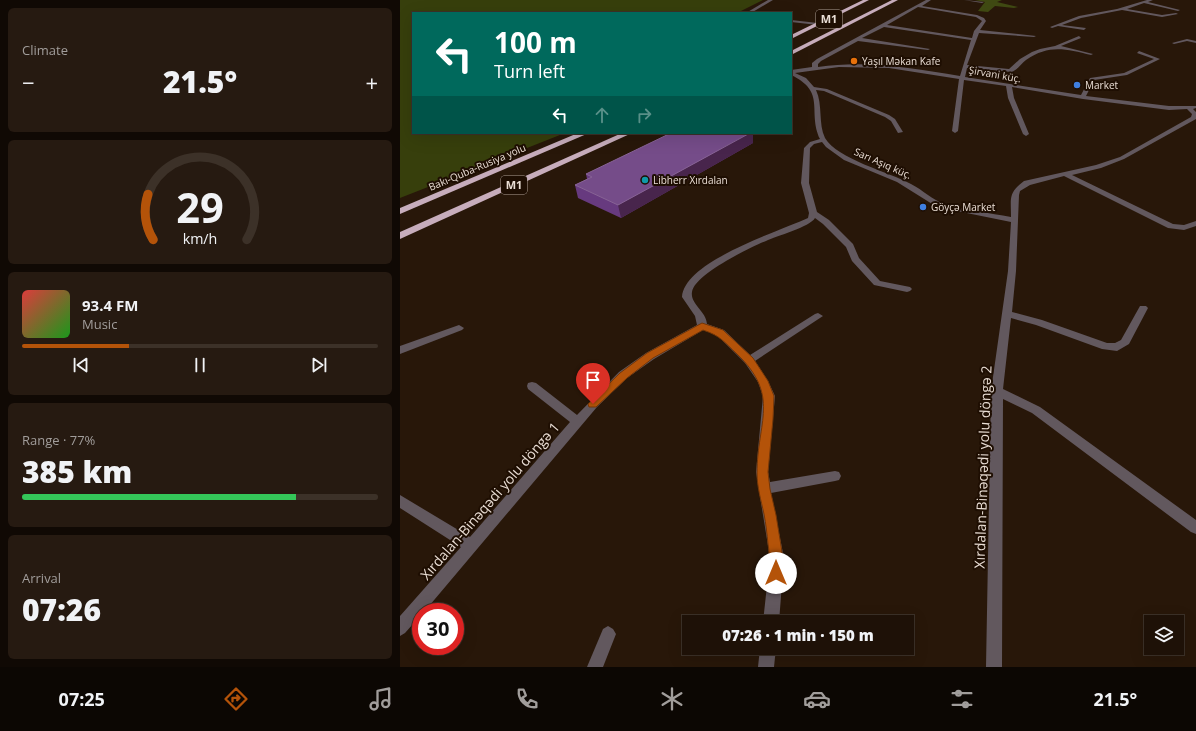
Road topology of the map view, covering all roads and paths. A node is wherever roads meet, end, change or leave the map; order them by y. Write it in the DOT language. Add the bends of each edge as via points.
graph roads {
  1 [pos="771,0"];
  2 [pos="868,0"];
  3 [pos="896,0"];
  4 [pos="928,0"];
  5 [pos="966,0"];
  6 [pos="1151,0"];
  7 [pos="982,2"];
  8 [pos="1143,2"];
  9 [pos="917,6"];
  10 [pos="1123,9"];
  11 [pos="750,12"];
  12 [pos="792,21"];
  13 [pos="818,24"];
  14 [pos="882,25"];
  15 [pos="1058,25"];
  16 [pos="1052,28"];
  17 [pos="1084,29"];
  18 [pos="976,31"];
  19 [pos="1034,36"];
  20 [pos="792,37"];
  21 [pos="1079,37"];
  22 [pos="856,39"];
  23 [pos="972,39"];
  24 [pos="1196,42"];
  25 [pos="1174,43"];
  26 [pos="1058,46"];
  27 [pos="928,49"];
  28 [pos="792,52"];
  29 [pos="1139,52"];
  30 [pos="1091,54"];
  31 [pos="966,66"];
  32 [pos="815,68"];
  33 [pos="792,73"];
  34 [pos="792,73"];
  35 [pos="962,77"];
  36 [pos="1010,86"];
  37 [pos="813,88"];
  38 [pos="1083,97"];
  39 [pos="1194,108"];
  40 [pos="1187,121"];
  41 [pos="1196,125"];
  42 [pos="955,131"];
  43 [pos="900,132"];
  44 [pos="583,134"];
  45 [pos="626,134"];
  46 [pos="1026,134"];
  47 [pos="823,140"];
  48 [pos="1064,174"];
  49 [pos="400,211"];
  50 [pos="813,214"];
  51 [pos="1015,220"];
  52 [pos="1196,223"];
  53 [pos="400,236"];
  54 [pos="907,289"];
  55 [pos="1143,308"];
  56 [pos="1006,314"];
  57 [pos="818,316"];
  58 [pos="702,326"];
  59 [pos="459,328"];
  60 [pos="400,350"];
  61 [pos="750,360"];
  62 [pos="532,386"];
  63 [pos="997,391"];
  64 [pos="578,422"];
  65 [pos="834,476"];
  66 [pos="764,489"];
  67 [pos="400,501"];
  68 [pos="1196,528"];
  69 [pos="470,545"];
  70 [pos="772,615"];
  71 [pos="400,628"];
  72 [pos="608,634"];
  73 [pos="767,655"];
  74 [pos="595,667"];
  75 [pos="766,667"];
  76 [pos="994,667"];
  1 -- 11 [label="street"];
  2 -- 13 [label="highway, M1"];
  3 -- 28 [label="highway, M1"];
  4 -- 9 [label="street"];
  5 -- 7 [label="street"];
  6 -- 8 [label="street"];
  8 -- 10 [label="street"];
  8 -- 10 [label="street" via="1177,12 1162,16"];
  9 -- 14 [label="street"];
  9 -- 18 [label="street" via="981,18 984,21"];
  10 -- 15 [label="street" via="1080,17"];
  12 -- 13 [label="street"];
  13 -- 20 [label="highway, M1"];
  14 -- 22 [label="street"];
  14 -- 23 [label="street"];
  15 -- 16 [label="street"];
  15 -- 17 [label="street"];
  18 -- 19 [label="street"];
  18 -- 23 [label="street"];
  21 -- 26 [label="street"];
  22 -- 27 [label="street"];
  22 -- 32 [label="street" via="819,60 815,63"];
  23 -- 31 [label="street"];
  24 -- 25 [label="street" via="1187,40"];
  26 -- 30 [label="street"];
  26 -- 31 [label="street" via="1031,54 1010,71"];
  29 -- 38 [label="street" via="1158,59 1125,74 1092,79"];
  31 -- 35 [label="street"];
  32 -- 33 [label="street, Şirvani küç."];
  32 -- 35 [label="street, Şirvani küç." via="849,64 889,66"];
  34 -- 37 [label="street" via="808,80"];
  35 -- 36 [label="street, Şirvani küç."];
  35 -- 42 [label="street"];
  36 -- 38 [label="street, Şirvani küç."];
  36 -- 46 [label="street" via="1011,98"];
  37 -- 43 [label="street" via="825,90 887,116 893,120"];
  37 -- 47 [label="street"];
  38 -- 39 [label="street, Şirvani küç." via="1169,108"];
  39 -- 40 [label="street" via="1196,116"];
  40 -- 41 [label="street"];
  40 -- 48 [label="street" via="1120,159"];
  44 -- 49 [label="highway, Bakı-Quba-Rusiya yolu / M1"];
  45 -- 53 [label="highway, M1"];
  47 -- 50 [label="street" via="809,145 807,152 805,183"];
  47 -- 51 [label="street, Sarı Aşıq küç." via="837,152 911,186 939,205"];
  48 -- 51 [label="street, Xırdalan-Binəqədi yolu döngə 2" via="1027,183 1017,190"];
  48 -- 52 [label="street" via="1171,226 1180,228"];
  50 -- 54 [label="street" via="826,222 850,246 855,259 877,283"];
  50 -- 58 [label="street" via="811,219 805,222 728,256 688,286 688,300 701,317"];
  51 -- 56 [label="street, Xırdalan-Binəqədi yolu döngə 2"];
  55 -- 56 [label="street" via="1125,342 1117,347 1106,346 1039,322"];
  56 -- 63 [label="street, Xırdalan-Binəqədi yolu döngə 2"];
  57 -- 61 [label="street"];
  58 -- 61 [label="street" via="720,332"];
  58 -- 64 [label="street, Xırdalan-Binəqədi yolu döngə 1" via="623,375"];
  59 -- 60 [label="street"];
  61 -- 66 [label="street" via="764,381 769,396 762,472"];
  62 -- 64 [label="street"];
  63 -- 68 [label="street" via="1036,410"];
  63 -- 76 [label="street, Xırdalan-Binəqədi yolu döngə 2"];
  64 -- 69 [label="street, Xırdalan-Binəqədi yolu döngə 1"];
  65 -- 66 [label="street"];
  66 -- 70 [label="street" via="777,558"];
  67 -- 69 [label="street"];
  69 -- 71 [label="street, Xırdalan-Binəqədi yolu döngə 1"];
  72 -- 74 [label="street"];
  73 -- 75 [label="street"];
}
